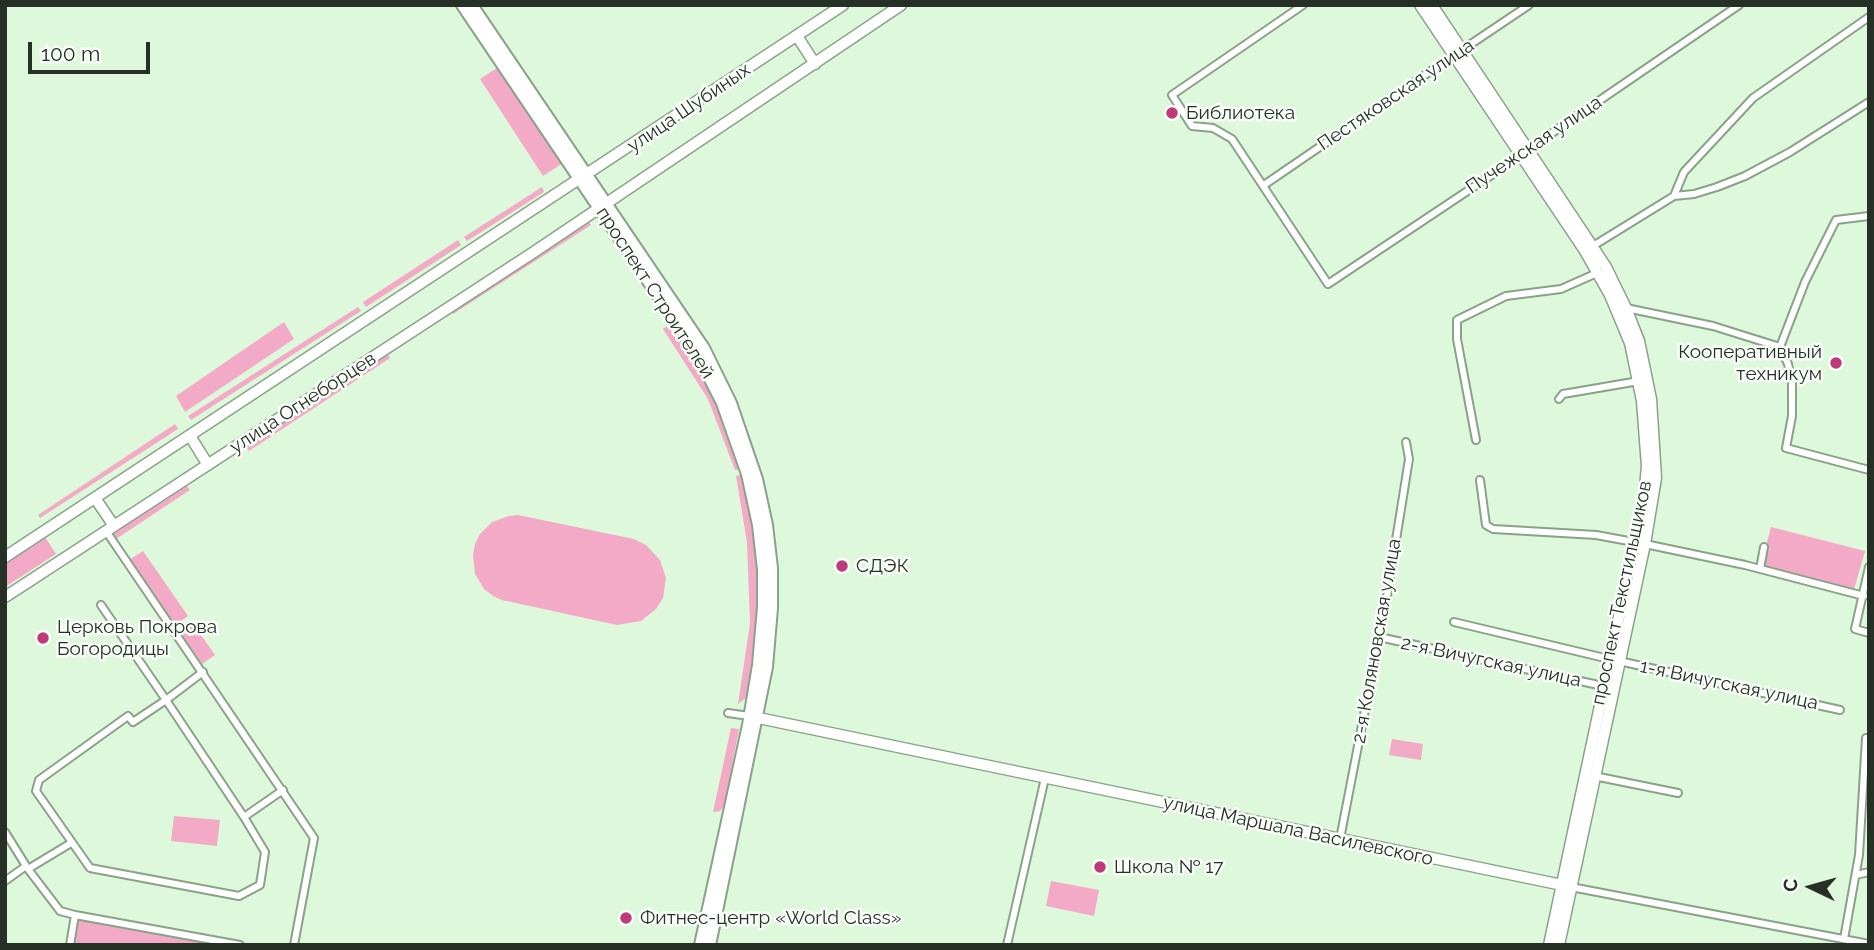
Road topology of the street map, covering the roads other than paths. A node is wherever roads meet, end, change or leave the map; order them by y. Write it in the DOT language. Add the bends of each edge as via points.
graph roads {
  1 [pos="462,5"];
  2 [pos="472,5"];
  3 [pos="844,5"];
  4 [pos="901,5"];
  5 [pos="1303,5"];
  6 [pos="1420,5"];
  7 [pos="1432,5"];
  8 [pos="1529,5"];
  9 [pos="1739,5"];
  10 [pos="1869,16"];
  11 [pos="797,36"];
  12 [pos="1458,53"];
  13 [pos="814,64"];
  14 [pos="1869,102"];
  15 [pos="1523,153"];
  16 [pos="584,178"];
  17 [pos="1264,185"];
  18 [pos="1674,196"];
  19 [pos="603,206"];
  20 [pos="1869,216"];
  21 [pos="1589,249"];
  22 [pos="1597,273"];
  23 [pos="1622,309"];
  24 [pos="1780,346"];
  25 [pos="1639,381"];
  26 [pos="1559,398"];
  27 [pos="190,436"];
  28 [pos="1476,440"];
  29 [pos="1406,442"];
  30 [pos="208,465"];
  31 [pos="1869,470"];
  32 [pos="1480,480"];
  33 [pos="95,498"];
  34 [pos="110,529"];
  35 [pos="1640,543"];
  36 [pos="1764,547"];
  37 [pos="5,557"];
  38 [pos="1869,567"];
  39 [pos="1760,569"];
  40 [pos="1864,596"];
  41 [pos="5,597"];
  42 [pos="101,605"];
  43 [pos="1454,622"];
  44 [pos="1869,633"];
  45 [pos="1379,637"];
  46 [pos="1614,660"];
  47 [pos="203,672"];
  48 [pos="1604,686"];
  49 [pos="166,700"];
  50 [pos="1840,710"];
  51 [pos="728,713"];
  52 [pos="754,717"];
  53 [pos="1869,738"];
  54 [pos="1594,776"];
  55 [pos="1045,778"];
  56 [pos="283,790"];
  57 [pos="1678,793"];
  58 [pos="1866,815"];
  59 [pos="244,817"];
  60 [pos="5,832"];
  61 [pos="1340,839"];
  62 [pos="71,843"];
  63 [pos="27,867"];
  64 [pos="1869,872"];
  65 [pos="1856,875"];
  66 [pos="5,881"];
  67 [pos="1566,886"];
  68 [pos="75,915"];
  69 [pos="1844,939"];
  70 [pos="1869,944"];
  71 [pos="70,945"];
  72 [pos="240,945"];
  73 [pos="294,945"];
  74 [pos="700,945"];
  75 [pos="710,945"];
  76 [pos="1007,945"];
  77 [pos="1549,945"];
  78 [pos="1559,945"];
  1 -- 16 [label="main road, проспект Строителей"];
  2 -- 16 [label="main road, проспект Строителей"];
  3 -- 11 [label="main road, улица Шубиных"];
  4 -- 13 [label="main road, улица Шубиных"];
  5 -- 17 [label="street" via="1172,95 1192,126 1213,128 1232,139"];
  6 -- 12 [label="main road, проспект Текстильщиков"];
  7 -- 12 [label="main road, проспект Текстильщиков"];
  8 -- 12 [label="street, Пестяковская улица"];
  9 -- 15 [label="street, Пучежская улица"];
  10 -- 18 [label="street" via="1753,98 1684,172"];
  11 -- 13 [label="main road"];
  11 -- 16 [label="main road, улица Шубиных"];
  12 -- 15 [label="main road, проспект Текстильщиков"];
  12 -- 17 [label="street, Пестяковская улица"];
  13 -- 19 [label="main road, улица Шубиных"];
  14 -- 18 [label="street" via="1745,176"];
  15 -- 17 [label="street, Пучежская улица" via="1328,284"];
  15 -- 21 [label="main road, проспект Текстильщиков"];
  16 -- 19 [label="main road, проспект Строителей"];
  16 -- 27 [label="main road, улица Огнеборцев"];
  18 -- 21 [label="street"];
  19 -- 30 [label="main road, улица Огнеборцев"];
  19 -- 52 [label="main road, проспект Строителей" via="697,354 740,451 763,570"];
  20 -- 24 [label="street" via="1836,220"];
  21 -- 22 [label="main road, проспект Текстильщиков"];
  21 -- 23 [label="main road, проспект Текстильщиков"];
  22 -- 23 [label="main road, проспект Текстильщиков"];
  22 -- 28 [label="street" via="1561,289 1506,296 1457,320"];
  23 -- 24 [label="street" via="1713,326"];
  23 -- 25 [label="main road, проспект Текстильщиков"];
  23 -- 35 [label="main road, проспект Текстильщиков" via="1639,341 1655,428 1656,478"];
  24 -- 31 [label="street" via="1792,382 1786,448"];
  25 -- 26 [label="street"];
  25 -- 35 [label="main road, проспект Текстильщиков" via="1647,466"];
  27 -- 30 [label="main road"];
  27 -- 33 [label="main road, улица Огнеборцев"];
  29 -- 45 [label="street, 2-я Коляновская улица" via="1409,459"];
  30 -- 34 [label="main road, улица Огнеборцев"];
  32 -- 35 [label="street" via="1486,525 1493,529"];
  33 -- 34 [label="main road"];
  33 -- 37 [label="main road, улица Огнеборцев"];
  34 -- 41 [label="main road, улица Огнеборцев"];
  34 -- 47 [label="street"];
  35 -- 39 [label="street"];
  35 -- 46 [label="main road, проспект Текстильщиков"];
  36 -- 39 [label="street"];
  38 -- 40 [label="street"];
  39 -- 40 [label="street"];
  40 -- 44 [label="street" via="1855,629"];
  42 -- 49 [label="street"];
  43 -- 46 [label="street, 1-я Вичугская улица"];
  45 -- 48 [label="street, 2-я Вичугская улица"];
  45 -- 61 [label="street, 2-я Коляновская улица"];
  46 -- 48 [label="main road, проспект Текстильщиков"];
  46 -- 50 [label="street, 1-я Вичугская улица"];
  46 -- 54 [label="main road, проспект Текстильщиков"];
  47 -- 49 [label="street"];
  47 -- 56 [label="street"];
  48 -- 67 [label="main road, проспект Текстильщиков"];
  49 -- 59 [label="street"];
  49 -- 62 [label="street" via="133,722 128,716 40,780 36,791"];
  51 -- 52 [label="street, улица Маршала Василевского"];
  52 -- 55 [label="main road, улица Маршала Василевского"];
  52 -- 74 [label="main road, проспект Строителей"];
  52 -- 75 [label="main road, проспект Строителей"];
  53 -- 58 [label="street"];
  54 -- 57 [label="street"];
  54 -- 67 [label="main road, проспект Текстильщиков"];
  55 -- 61 [label="main road, улица Маршала Василевского"];
  55 -- 76 [label="street"];
  56 -- 59 [label="street"];
  56 -- 73 [label="street" via="314,838"];
  58 -- 65 [label="street"];
  59 -- 62 [label="street" via="265,852 260,885 239,896 90,868"];
  60 -- 63 [label="street"];
  61 -- 67 [label="main road, улица Маршала Василевского"];
  62 -- 63 [label="street"];
  63 -- 66 [label="street"];
  63 -- 68 [label="street" via="60,911"];
  64 -- 65 [label="street"];
  65 -- 69 [label="street"];
  67 -- 69 [label="street, улица Маршала Василевского"];
  67 -- 77 [label="main road, проспект Текстильщиков"];
  67 -- 78 [label="main road, проспект Текстильщиков"];
  68 -- 71 [label="street"];
  68 -- 72 [label="street"];
  69 -- 70 [label="street, улица Маршала Василевского"];
}
